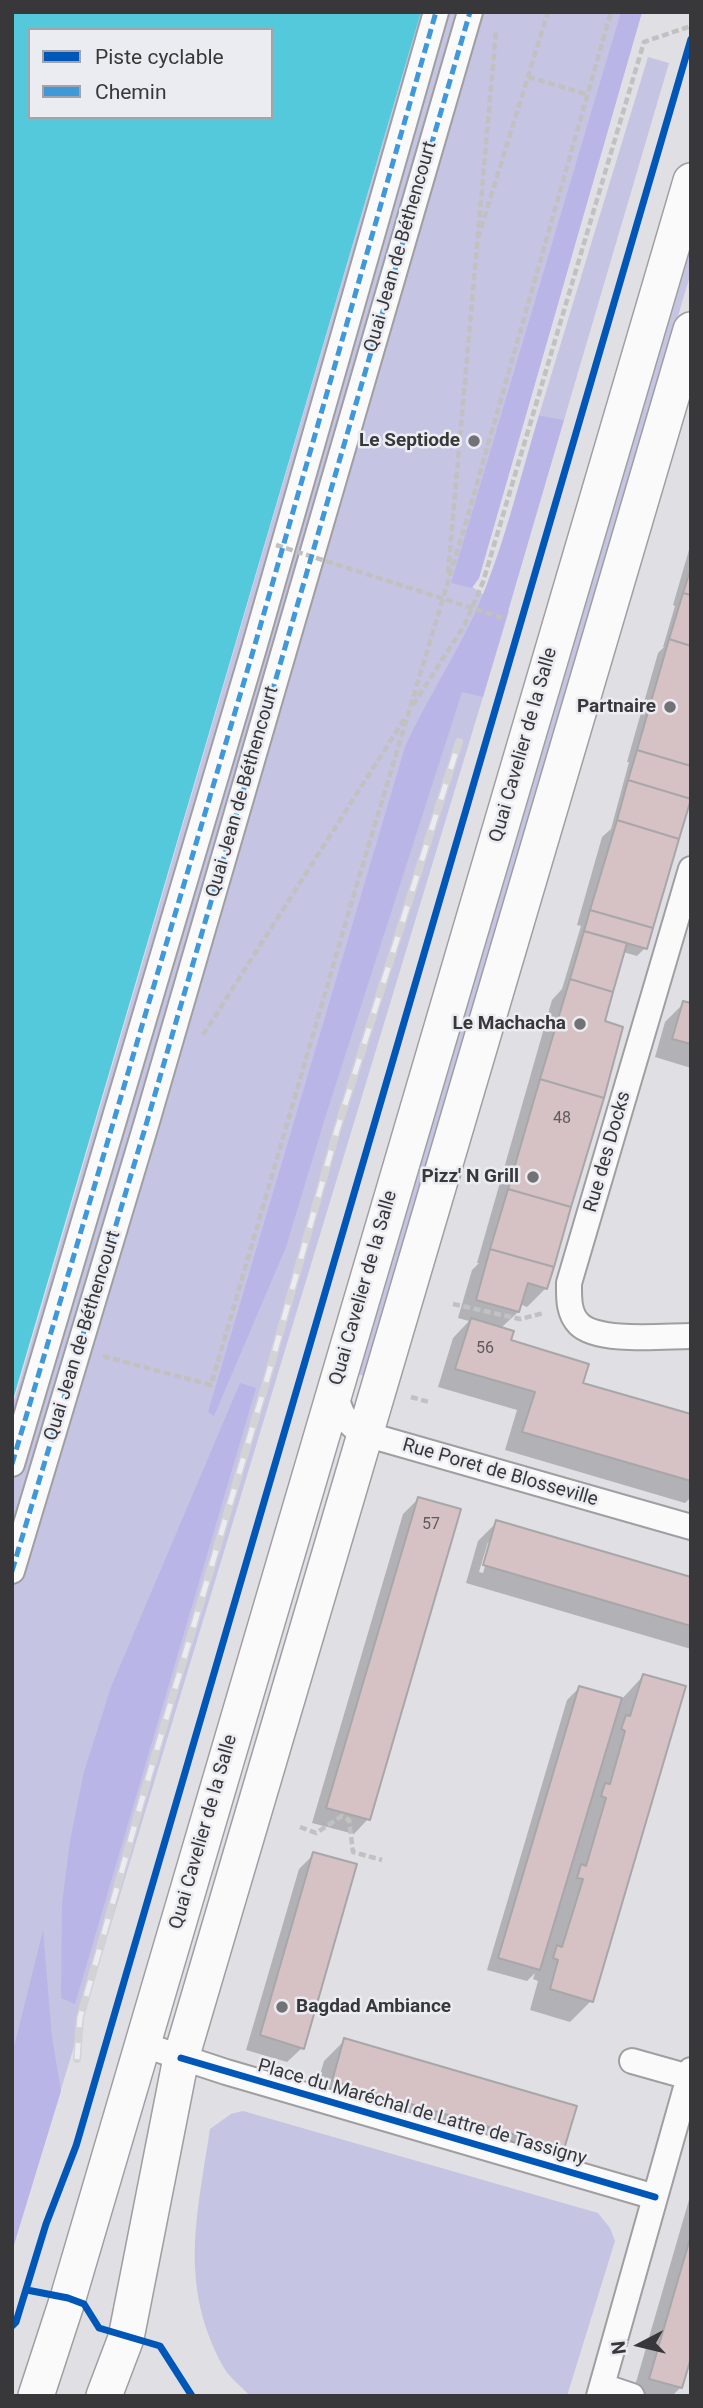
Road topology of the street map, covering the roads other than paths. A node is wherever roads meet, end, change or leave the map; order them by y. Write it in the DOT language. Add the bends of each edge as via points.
graph roads {
  1 [pos="436,12"];
  2 [pos="470,12"];
  3 [pos="691,181"];
  4 [pos="691,330"];
  5 [pos="691,869"];
  6 [pos="691,1336"];
  7 [pos="334,1390"];
  8 [pos="365,1434"];
  9 [pos="12,1464"];
  10 [pos="691,1527"];
  11 [pos="12,1571"];
  12 [pos="141,2044"];
  13 [pos="181,2057"];
  14 [pos="632,2061"];
  15 [pos="690,2074"];
  16 [pos="655,2197"];
  17 [pos="600,2391"];
  18 [pos="36,2396"];
  19 [pos="104,2396"];
  20 [pos="632,2396"];
  1 -- 9 [label="street, Quai Jean de Béthencourt" via="254,648"];
  2 -- 11 [label="street, Quai Jean de Béthencourt"];
  3 -- 7 [label="main road, Quai Cavelier de la Salle"];
  4 -- 8 [label="main road"];
  5 -- 6 [label="street, Rue des Docks" via="569,1283 569,1307 579,1324 594,1333"];
  7 -- 8 [label="street, Rue Poret de Blosseville" via="341,1415"];
  7 -- 12 [label="main road, Quai Cavelier de la Salle"];
  8 -- 10 [label="street, Rue Poret de Blosseville"];
  8 -- 13 [label="main road"];
  12 -- 13 [label="street, Place du Maréchal de Lattre de Tassigny"];
  12 -- 18 [label="main road, Quai Cavelier de la Salle"];
  13 -- 16 [label="street, Place du Maréchal de Lattre de Tassigny"];
  13 -- 19 [label="main road" via="126,2338"];
  14 -- 15 [label="street"];
  15 -- 16 [label="street"];
  16 -- 17 [label="street"];
  17 -- 20 [label="street"];
}
